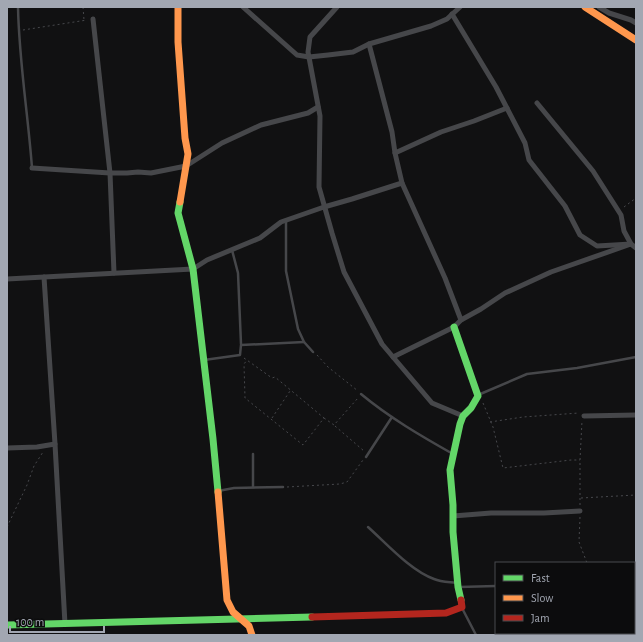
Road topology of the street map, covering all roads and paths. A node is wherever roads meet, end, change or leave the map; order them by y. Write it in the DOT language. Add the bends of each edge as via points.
graph roads {
  1 [pos="18,7"];
  2 [pos="83,7"];
  3 [pos="179,7"];
  4 [pos="243,7"];
  5 [pos="337,7"];
  6 [pos="460,7"];
  7 [pos="599,7"];
  8 [pos="590,8"];
  9 [pos="452,14"];
  10 [pos="93,19"];
  11 [pos="84,20"];
  12 [pos="636,23"];
  13 [pos="18,30"];
  14 [pos="636,40"];
  15 [pos="369,44"];
  16 [pos="309,57"];
  17 [pos="536,104"];
  18 [pos="318,107"];
  19 [pos="507,108"];
  20 [pos="395,152"];
  21 [pos="186,166"];
  22 [pos="32,168"];
  23 [pos="110,173"];
  24 [pos="402,183"];
  25 [pos="636,198"];
  26 [pos="324,207"];
  27 [pos="619,211"];
  28 [pos="286,220"];
  29 [pos="631,244"];
  30 [pos="636,248"];
  31 [pos="232,250"];
  32 [pos="193,269"];
  33 [pos="114,273"];
  34 [pos="44,277"];
  35 [pos="7,279"];
  36 [pos="461,320"];
  37 [pos="454,327"];
  38 [pos="304,342"];
  39 [pos="241,344"];
  40 [pos="313,352"];
  41 [pos="393,357"];
  42 [pos="636,357"];
  43 [pos="204,360"];
  44 [pos="291,391"];
  45 [pos="361,394"];
  46 [pos="478,396"];
  47 [pos="636,415"];
  48 [pos="463,416"];
  49 [pos="584,416"];
  50 [pos="392,417"];
  51 [pos="324,418"];
  52 [pos="271,419"];
  53 [pos="490,422"];
  54 [pos="334,425"];
  55 [pos="55,444"];
  56 [pos="7,448"];
  57 [pos="43,451"];
  58 [pos="253,454"];
  59 [pos="453,454"];
  60 [pos="367,456"];
  61 [pos="580,460"];
  62 [pos="283,487"];
  63 [pos="253,488"];
  64 [pos="218,491"];
  65 [pos="636,495"];
  66 [pos="580,498"];
  67 [pos="580,511"];
  68 [pos="453,516"];
  69 [pos="7,527"];
  70 [pos="368,527"];
  71 [pos="587,562"];
  72 [pos="458,585"];
  73 [pos="495,586"];
  74 [pos="462,607"];
  75 [pos="241,619"];
  76 [pos="65,624"];
  77 [pos="7,625"];
  78 [pos="252,635"];
  79 [pos="476,635"];
  1 -- 13 [label="lane"];
  2 -- 11 [label="path"];
  3 -- 21 [label="street" via="178,42 188,154"];
  4 -- 16 [label="street" via="297,55"];
  5 -- 16 [label="street" via="310,37"];
  6 -- 9 [label="street"];
  7 -- 12 [label="street"];
  8 -- 14 [label="street"];
  9 -- 15 [label="street" via="431,26"];
  9 -- 19 [label="street"];
  10 -- 11 [label="path"];
  10 -- 23 [label="street"];
  11 -- 13 [label="path"];
  13 -- 22 [label="lane"];
  15 -- 16 [label="street" via="353,52"];
  15 -- 20 [label="street"];
  16 -- 18 [label="street"];
  17 -- 27 [label="street" via="593,170"];
  18 -- 21 [label="street" via="308,113 261,125 222,143"];
  18 -- 26 [label="street" via="319,187"];
  19 -- 20 [label="street"];
  19 -- 29 [label="street" via="525,143 529,160 565,206 580,235 597,246"];
  20 -- 24 [label="street"];
  21 -- 23 [label="street" via="152,173"];
  21 -- 32 [label="street" via="178,213"];
  22 -- 23 [label="street"];
  23 -- 33 [label="street"];
  24 -- 26 [label="street"];
  24 -- 36 [label="street"];
  25 -- 27 [label="path"];
  26 -- 28 [label="street"];
  26 -- 41 [label="street" via="344,272 382,344"];
  27 -- 29 [label="street" via="624,231"];
  28 -- 31 [label="street" via="260,238"];
  28 -- 38 [label="lane" via="286,270 298,329"];
  29 -- 30 [label="street"];
  29 -- 36 [label="street" via="538,278 505,293"];
  31 -- 32 [label="street"];
  31 -- 39 [label="lane" via="238,274"];
  32 -- 33 [label="street"];
  32 -- 43 [label="street"];
  33 -- 34 [label="street"];
  34 -- 35 [label="street"];
  34 -- 55 [label="street"];
  36 -- 37 [label="street"];
  37 -- 41 [label="street"];
  37 -- 46 [label="street"];
  38 -- 39 [label="lane"];
  38 -- 40 [label="lane"];
  39 -- 43 [label="lane" via="240,355"];
  40 -- 45 [label="path"];
  41 -- 48 [label="street" via="432,403"];
  42 -- 46 [label="lane" via="527,374"];
  43 -- 64 [label="street"];
  44 -- 51 [label="path"];
  44 -- 52 [label="path"];
  44 -- 52 [label="path" via="275,377 272,378 247,360 244,364 245,398"];
  45 -- 50 [label="lane"];
  45 -- 54 [label="path"];
  46 -- 48 [label="street" via="472,408"];
  46 -- 53 [label="path"];
  47 -- 49 [label="street"];
  48 -- 59 [label="street"];
  49 -- 53 [label="path" via="572,413"];
  49 -- 61 [label="path"];
  50 -- 59 [label="lane"];
  50 -- 60 [label="lane"];
  51 -- 52 [label="path" via="303,445"];
  51 -- 54 [label="path"];
  53 -- 61 [label="path" via="503,468"];
  54 -- 60 [label="path"];
  55 -- 56 [label="street"];
  55 -- 76 [label="street"];
  57 -- 69 [label="path"];
  58 -- 63 [label="lane"];
  59 -- 68 [label="street" via="450,470"];
  60 -- 62 [label="path" via="347,482"];
  61 -- 66 [label="path"];
  62 -- 63 [label="lane"];
  63 -- 64 [label="lane"];
  64 -- 75 [label="street" via="227,600 233,612"];
  65 -- 66 [label="path"];
  66 -- 67 [label="path"];
  67 -- 68 [label="street" via="491,512"];
  67 -- 71 [label="path" via="579,542"];
  68 -- 72 [label="street"];
  70 -- 72 [label="lane" via="420,572 434,580"];
  72 -- 73 [label="lane"];
  72 -- 74 [label="street"];
  74 -- 75 [label="street" via="446,614"];
  74 -- 79 [label="lane"];
  75 -- 76 [label="street"];
  75 -- 78 [label="street" via="249,626"];
  76 -- 77 [label="street"];
}
